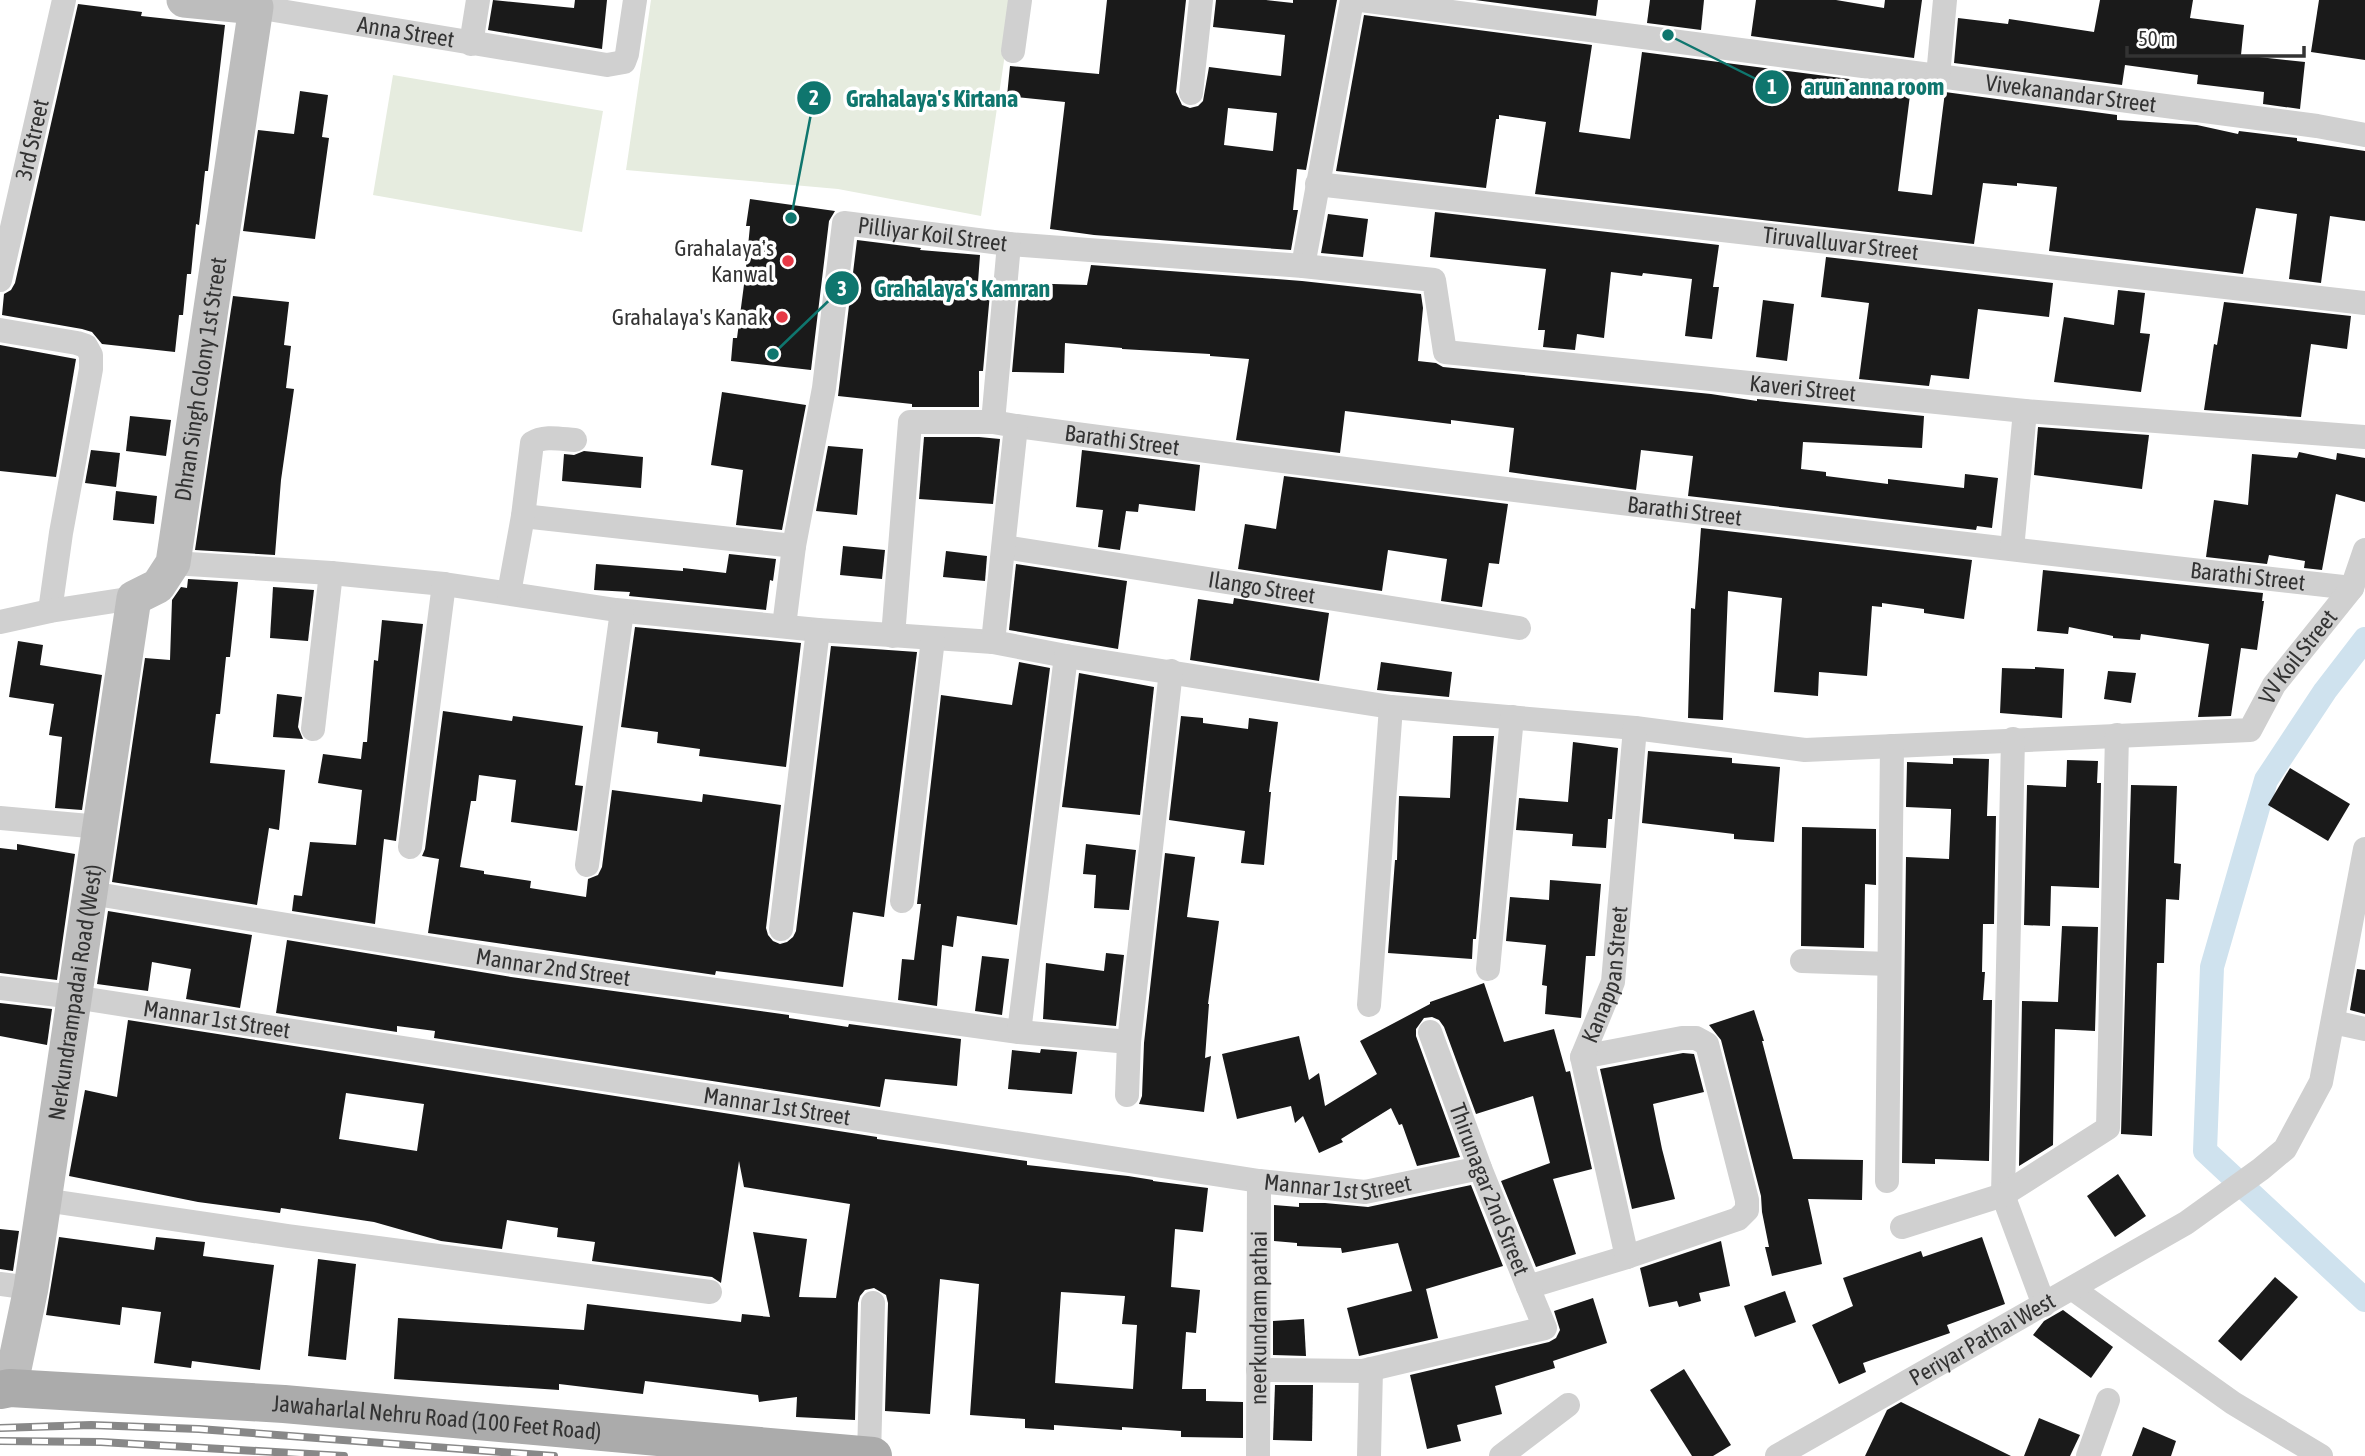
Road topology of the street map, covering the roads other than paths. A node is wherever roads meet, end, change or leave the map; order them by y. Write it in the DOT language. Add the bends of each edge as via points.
graph roads {
  1 [pos="64,0"];
  2 [pos="184,0"];
  3 [pos="478,0"];
  4 [pos="635,0"];
  5 [pos="1020,0"];
  6 [pos="1201,0"];
  7 [pos="1352,0"];
  8 [pos="1361,0"];
  9 [pos="1945,0"];
  10 [pos="257,4"];
  11 [pos="471,44"];
  12 [pos="1013,51"];
  13 [pos="1938,76"];
  14 [pos="1191,93"];
  15 [pos="2365,135"];
  16 [pos="1317,184"];
  17 [pos="1009,244"];
  18 [pos="1303,266"];
  19 [pos="0,280"];
  20 [pos="2365,303"];
  21 [pos="0,330"];
  22 [pos="2025,411"];
  23 [pos="1005,424"];
  24 [pos="2365,437"];
  25 [pos="575,440"];
  26 [pos="523,516"];
  27 [pos="794,547"];
  28 [pos="1004,547"];
  29 [pos="2012,549"];
  30 [pos="2365,550"];
  31 [pos="173,563"];
  32 [pos="331,573"];
  33 [pos="444,584"];
  34 [pos="2352,587"];
  35 [pos="509,593"];
  36 [pos="134,598"];
  37 [pos="50,611"];
  38 [pos="622,611"];
  39 [pos="0,622"];
  40 [pos="784,626"];
  41 [pos="1519,628"];
  42 [pos="818,630"];
  43 [pos="893,636"];
  44 [pos="933,639"];
  45 [pos="993,642"];
  46 [pos="1066,656"];
  47 [pos="1171,671"];
  48 [pos="1391,707"];
  49 [pos="1512,717"];
  50 [pos="1635,728"];
  51 [pos="313,729"];
  52 [pos="2117,735"];
  53 [pos="2013,740"];
  54 [pos="1892,746"];
  55 [pos="0,818"];
  56 [pos="100,827"];
  57 [pos="410,847"];
  58 [pos="2365,849"];
  59 [pos="587,865"];
  60 [pos="90,893"];
  61 [pos="902,901"];
  62 [pos="781,929"];
  63 [pos="1802,961"];
  64 [pos="1889,964"];
  65 [pos="1488,969"];
  66 [pos="0,988"];
  67 [pos="74,997"];
  68 [pos="1369,1005"];
  69 [pos="2333,1023"];
  70 [pos="2365,1029"];
  71 [pos="1019,1032"];
  72 [pos="1430,1032"];
  73 [pos="1129,1042"];
  74 [pos="1582,1057"];
  75 [pos="1127,1095"];
  76 [pos="1480,1168"];
  77 [pos="1259,1181"];
  78 [pos="1887,1181"];
  79 [pos="2003,1195"];
  80 [pos="44,1200"];
  81 [pos="1902,1227"];
  82 [pos="1627,1257"];
  83 [pos="15,1286"];
  84 [pos="1528,1287"];
  85 [pos="2073,1289"];
  86 [pos="710,1292"];
  87 [pos="873,1303"];
  88 [pos="2044,1305"];
  89 [pos="1371,1369"];
  90 [pos="1258,1370"];
  91 [pos="5,1389"];
  92 [pos="2108,1400"];
  93 [pos="1568,1405"];
  94 [pos="709,1449"];
  95 [pos="871,1456"];
  96 [pos="1258,1456"];
  97 [pos="1369,1456"];
  98 [pos="1501,1456"];
  99 [pos="1777,1456"];
  100 [pos="2088,1456"];
  101 [pos="2322,1456"];
  1 -- 19 [label="street, 3rd Street"];
  2 -- 10 [label="street"];
  3 -- 11 [label="street"];
  4 -- 11 [label="street, Anna Street" via="624,62 607,65"];
  5 -- 12 [label="street"];
  6 -- 14 [label="street"];
  7 -- 16 [label="street"];
  8 -- 13 [label="street, Vivekanandar Street"];
  9 -- 13 [label="street"];
  10 -- 11 [label="street, Anna Street"];
  10 -- 31 [label="street, Dhran Singh Colony 1st Street"];
  13 -- 15 [label="street, Vivekanandar Street"];
  16 -- 18 [label="street"];
  16 -- 20 [label="street, Tiruvalluvar Street"];
  17 -- 18 [label="street, Pilliyar Koil Street"];
  17 -- 23 [label="street"];
  17 -- 27 [label="street, Pilliyar Koil Street" via="844,223 824,388"];
  18 -- 22 [label="street, Kaveri Street" via="1434,281 1445,352"];
  21 -- 37 [label="street" via="77,343 86,346 91,355"];
  22 -- 24 [label="street, Kaveri Street"];
  22 -- 29 [label="street"];
  23 -- 28 [label="street"];
  23 -- 29 [label="street, Barathi Street"];
  23 -- 43 [label="street, Barathi Street" via="910,422"];
  25 -- 26 [label="street" via="544,438 532,443"];
  26 -- 27 [label="street"];
  26 -- 35 [label="street"];
  27 -- 40 [label="street, Pilliyar Koil Street"];
  28 -- 41 [label="street, Ilango Street"];
  28 -- 45 [label="street"];
  29 -- 34 [label="street, Barathi Street"];
  30 -- 34 [label="street, VV Koil Street"];
  31 -- 32 [label="street"];
  31 -- 36 [label="street" via="158,586"];
  32 -- 33 [label="street"];
  32 -- 51 [label="street"];
  33 -- 35 [label="street"];
  33 -- 57 [label="street"];
  34 -- 52 [label="street, VV Koil Street" via="2274,685 2250,730"];
  35 -- 38 [label="street"];
  36 -- 37 [label="street"];
  36 -- 56 [label="street, Nerkundrampadai Road (West)"];
  37 -- 39 [label="street"];
  38 -- 40 [label="street"];
  38 -- 59 [label="street"];
  40 -- 42 [label="street"];
  42 -- 43 [label="street"];
  42 -- 62 [label="street"];
  43 -- 44 [label="street"];
  44 -- 45 [label="street"];
  44 -- 61 [label="street"];
  45 -- 46 [label="street"];
  46 -- 47 [label="street"];
  46 -- 71 [label="street"];
  47 -- 48 [label="street"];
  47 -- 73 [label="street"];
  48 -- 49 [label="street"];
  48 -- 68 [label="street"];
  49 -- 50 [label="street"];
  49 -- 65 [label="street"];
  50 -- 54 [label="street" via="1805,750"];
  50 -- 74 [label="street, Kanappan Street" via="1613,982"];
  52 -- 53 [label="street"];
  52 -- 79 [label="street" via="2108,1128"];
  53 -- 54 [label="street"];
  53 -- 79 [label="street"];
  54 -- 64 [label="street"];
  55 -- 56 [label="street"];
  56 -- 60 [label="street, Nerkundrampadai Road (West)"];
  58 -- 69 [label="street, Periyar Pathai West"];
  60 -- 67 [label="street, Nerkundrampadai Road (West)"];
  60 -- 71 [label="street, Mannar 2nd Street" via="513,962"];
  63 -- 64 [label="street"];
  64 -- 78 [label="street"];
  66 -- 67 [label="street, Mannar 1st Street"];
  67 -- 77 [label="street, Mannar 1st Street"];
  67 -- 80 [label="street, Nerkundrampadai Road (West)"];
  69 -- 70 [label="street"];
  69 -- 85 [label="street, Periyar Pathai West" via="2321,1082 2285,1149 2192,1219"];
  71 -- 73 [label="street, Mannar 2nd Street"];
  72 -- 76 [label="street, Thirunagar 2nd Street"];
  73 -- 75 [label="street"];
  74 -- 82 [label="street, Kanappan Street"];
  74 -- 82 [label="street, Thirunagar 2nd Street" via="1682,1038 1707,1044 1748,1200 1738,1219"];
  76 -- 77 [label="street, Mannar 1st Street" via="1364,1192"];
  76 -- 84 [label="street, Thirunagar 2nd Street"];
  77 -- 90 [label="street, neerkundram pathai"];
  79 -- 81 [label="street"];
  79 -- 88 [label="street"];
  80 -- 83 [label="street, Nerkundrampadai Road (West)"];
  80 -- 86 [label="street"];
  82 -- 84 [label="street, Thirunagar 2nd Street"];
  83 -- 91 [label="street, Nerkundrampadai Road (West)"];
  84 -- 89 [label="street" via="1545,1328"];
  85 -- 88 [label="street, Periyar Pathai West"];
  85 -- 101 [label="street" via="2234,1403"];
  87 -- 95 [label="street"];
  88 -- 99 [label="street, Periyar Pathai West"];
  89 -- 90 [label="street"];
  89 -- 97 [label="street"];
  90 -- 96 [label="street, neerkundram pathai"];
  91 -- 94 [label="main road, Jawaharlal Nehru Road (100 Feet Road)" via="284,1404"];
  92 -- 100 [label="street"];
  93 -- 98 [label="street"];
  94 -- 95 [label="main road, Jawaharlal Nehru Road (100 Feet Road)"];
}
